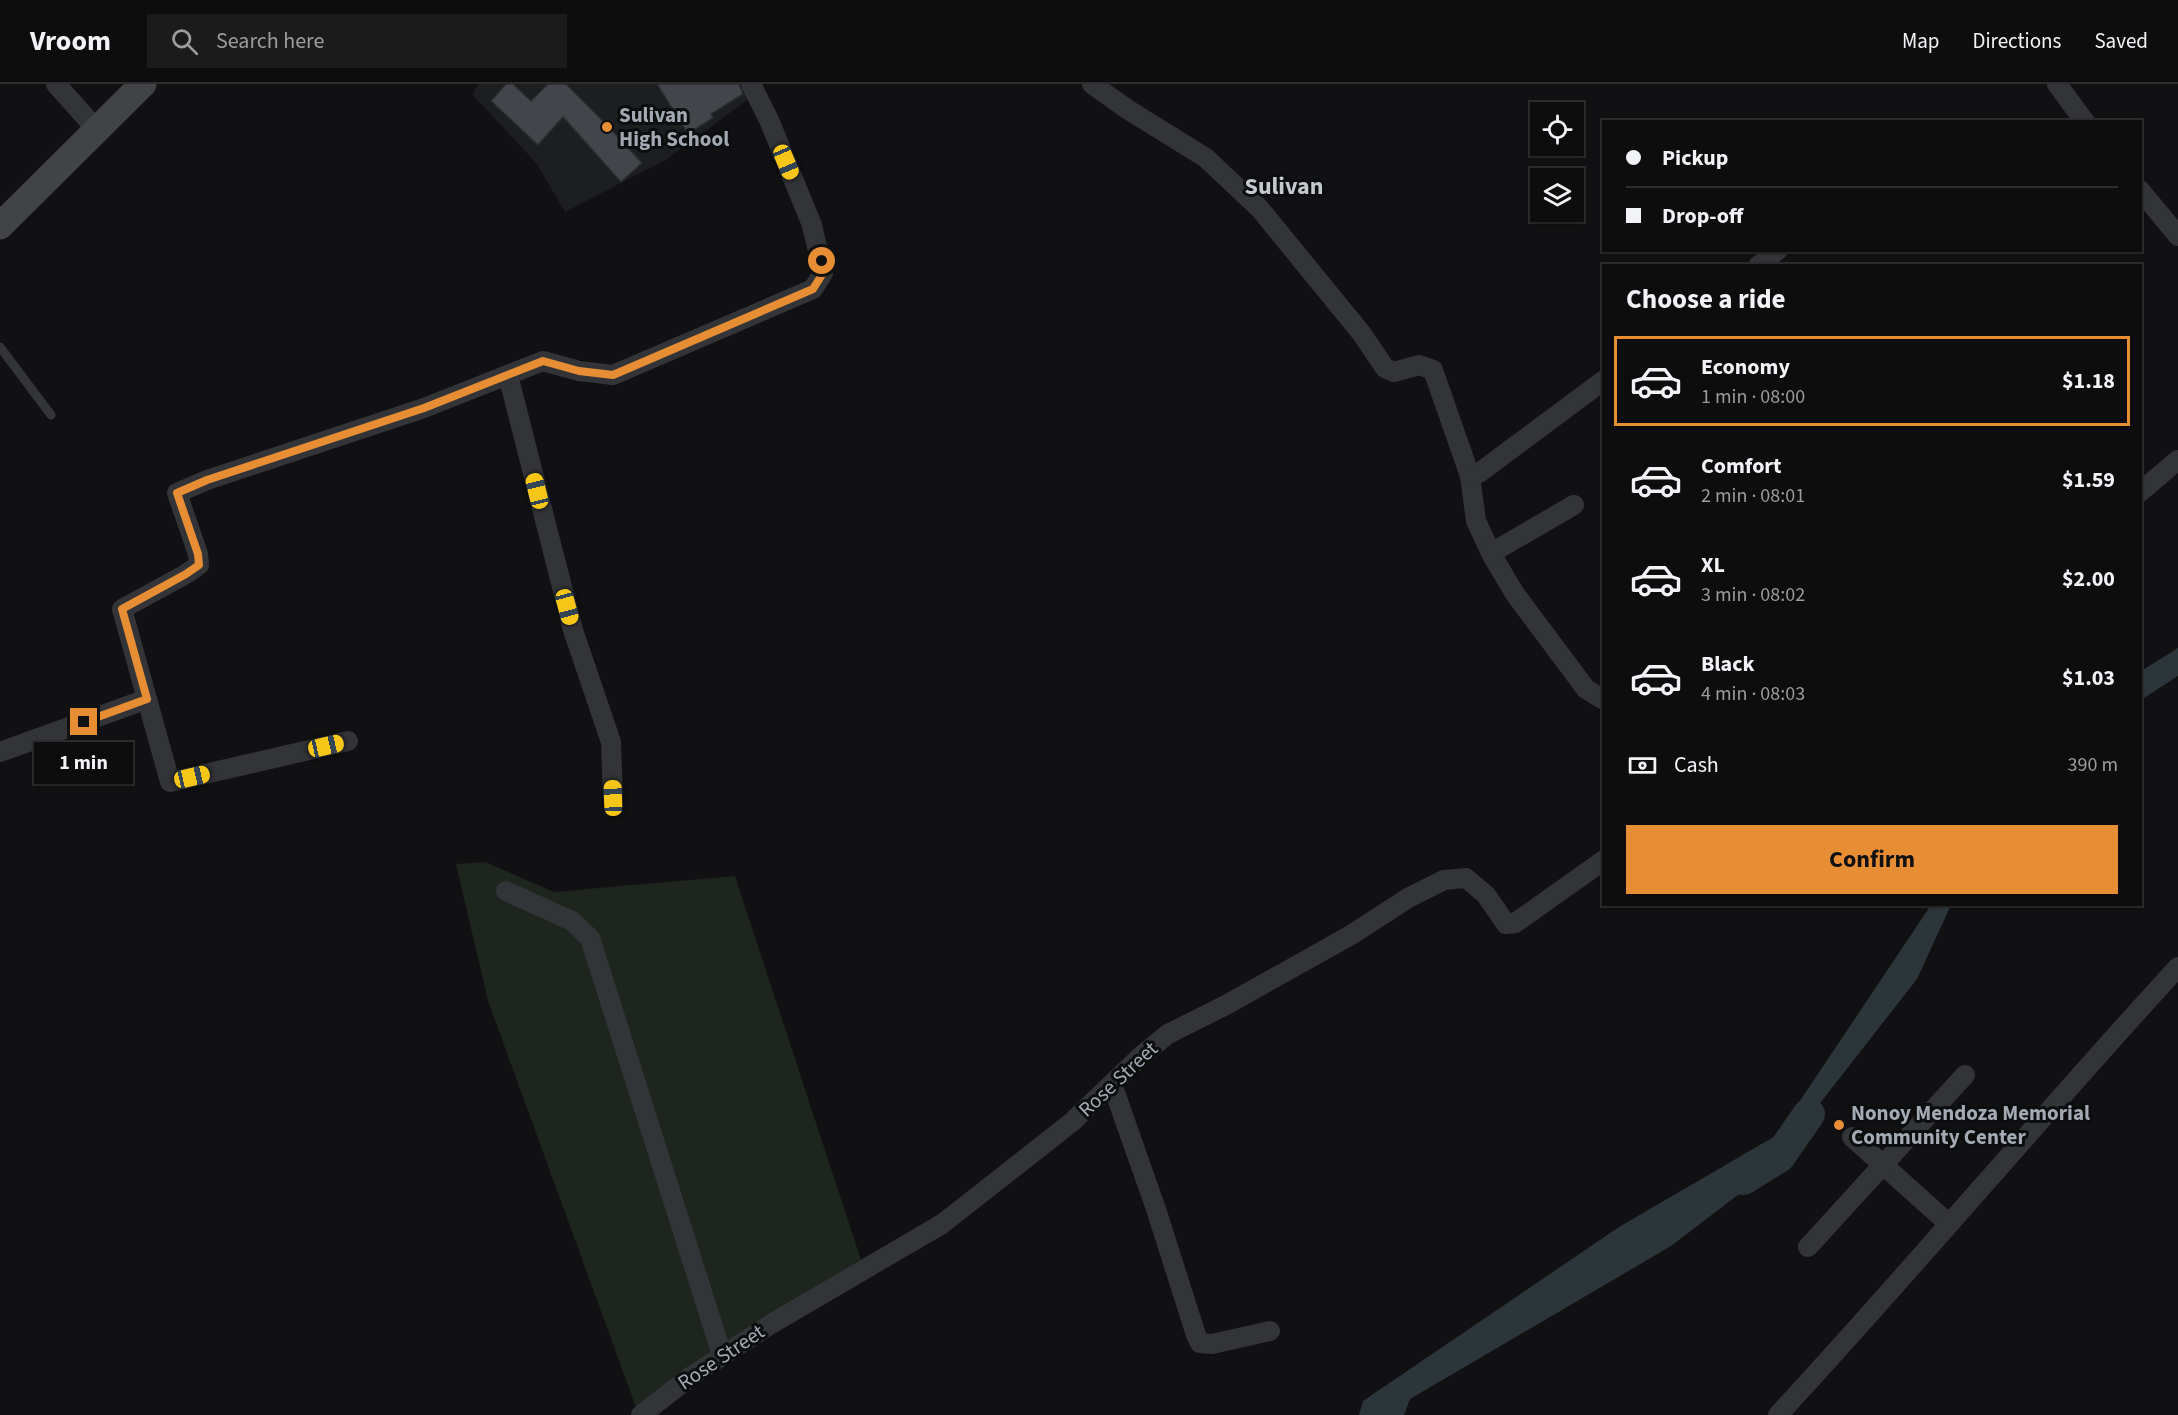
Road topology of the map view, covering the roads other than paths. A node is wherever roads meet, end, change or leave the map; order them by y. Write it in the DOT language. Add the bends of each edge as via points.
graph roads {
  1 [pos="56,84"];
  2 [pos="143,84"];
  3 [pos="751,84"];
  4 [pos="1092,84"];
  5 [pos="2057,84"];
  6 [pos="2084,120"];
  7 [pos="97,130"];
  8 [pos="2142,192"];
  9 [pos="0,226"];
  10 [pos="2178,236"];
  11 [pos="1776,252"];
  12 [pos="1760,264"];
  13 [pos="0,347"];
  14 [pos="508,375"];
  15 [pos="1602,381"];
  16 [pos="51,415"];
  17 [pos="2178,460"];
  18 [pos="1470,476"];
  19 [pos="2142,490"];
  20 [pos="1574,505"];
  21 [pos="1491,553"];
  22 [pos="147,699"];
  23 [pos="1602,699"];
  24 [pos="348,741"];
  25 [pos="0,752"];
  26 [pos="613,798"];
  27 [pos="1602,861"];
  28 [pos="506,891"];
  29 [pos="2178,967"];
  30 [pos="1965,1075"];
  31 [pos="1112,1084"];
  32 [pos="1852,1137"];
  33 [pos="1883,1165"];
  34 [pos="1949,1224"];
  35 [pos="1808,1247"];
  36 [pos="1270,1331"];
  37 [pos="722,1355"];
  38 [pos="641,1415"];
  39 [pos="1778,1415"];
  1 -- 7 [label="street"];
  2 -- 7 [label="main road"];
  3 -- 14 [label="street" via="812,225 823,273 813,289 613,375 543,361"];
  4 -- 18 [label="street" via="1206,158 1260,209 1385,368 1394,372 1419,365 1433,370"];
  5 -- 6 [label="street"];
  7 -- 9 [label="main road"];
  8 -- 10 [label="street"];
  11 -- 12 [label="street"];
  13 -- 16 [label="lane"];
  14 -- 22 [label="street" via="177,493 199,565 122,609"];
  14 -- 26 [label="street" via="573,630 612,742"];
  15 -- 18 [label="street"];
  17 -- 19 [label="street"];
  18 -- 21 [label="street" via="1476,521"];
  20 -- 21 [label="street"];
  21 -- 23 [label="street" via="1515,594 1586,689"];
  22 -- 24 [label="street" via="170,782"];
  22 -- 25 [label="street"];
  27 -- 31 [label="street, Rose Street" via="1515,923 1506,924 1486,895 1466,878 1444,879 1340,941 1168,1034"];
  28 -- 37 [label="street" via="572,921 590,938"];
  29 -- 34 [label="street"];
  30 -- 33 [label="street"];
  31 -- 36 [label="street" via="1200,1343 1212,1344"];
  31 -- 37 [label="street, Rose Street" via="1072,1122 942,1224"];
  32 -- 33 [label="street"];
  33 -- 34 [label="street"];
  33 -- 35 [label="street"];
  34 -- 39 [label="street"];
  37 -- 38 [label="street, Rose Street"];
}
